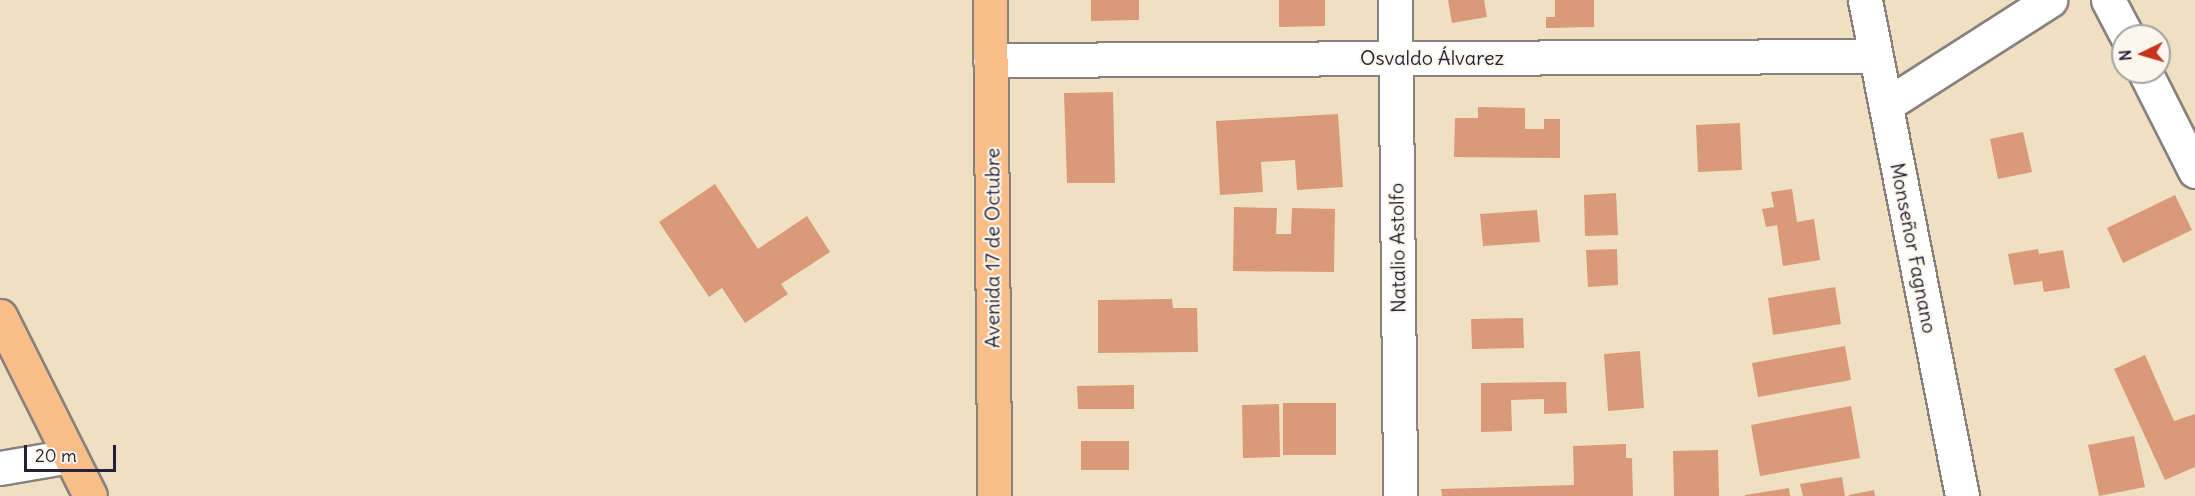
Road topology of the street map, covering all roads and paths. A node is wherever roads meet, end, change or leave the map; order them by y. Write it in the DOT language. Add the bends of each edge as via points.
graph roads {
  1 [pos="990,0"];
  2 [pos="1395,0"];
  3 [pos="1865,0"];
  4 [pos="2050,0"];
  5 [pos="2108,0"];
  6 [pos="2121,24"];
  7 [pos="1873,56"];
  8 [pos="1395,57"];
  9 [pos="990,60"];
  10 [pos="2151,84"];
  11 [pos="1886,105"];
  12 [pos="2195,171"];
  13 [pos="0,316"];
  14 [pos="70,456"];
  15 [pos="0,468"];
  16 [pos="90,496"];
  17 [pos="994,496"];
  18 [pos="1400,496"];
  19 [pos="1962,496"];
  1 -- 9 [label="main road, Avenida 17 de Octubre"];
  2 -- 8 [label="street, Natalio Astolfo"];
  3 -- 7 [label="street, Monseñor Fagnano"];
  4 -- 11 [label="street"];
  5 -- 6 [label="street"];
  7 -- 8 [label="street, Osvaldo Álvarez"];
  7 -- 11 [label="street, Monseñor Fagnano"];
  8 -- 9 [label="street, Osvaldo Álvarez"];
  8 -- 18 [label="street, Natalio Astolfo"];
  9 -- 17 [label="main road, Avenida 17 de Octubre"];
  10 -- 12 [label="street"];
  11 -- 19 [label="street, Monseñor Fagnano"];
  13 -- 14 [label="main road"];
  14 -- 15 [label="street"];
  14 -- 16 [label="main road"];
}
